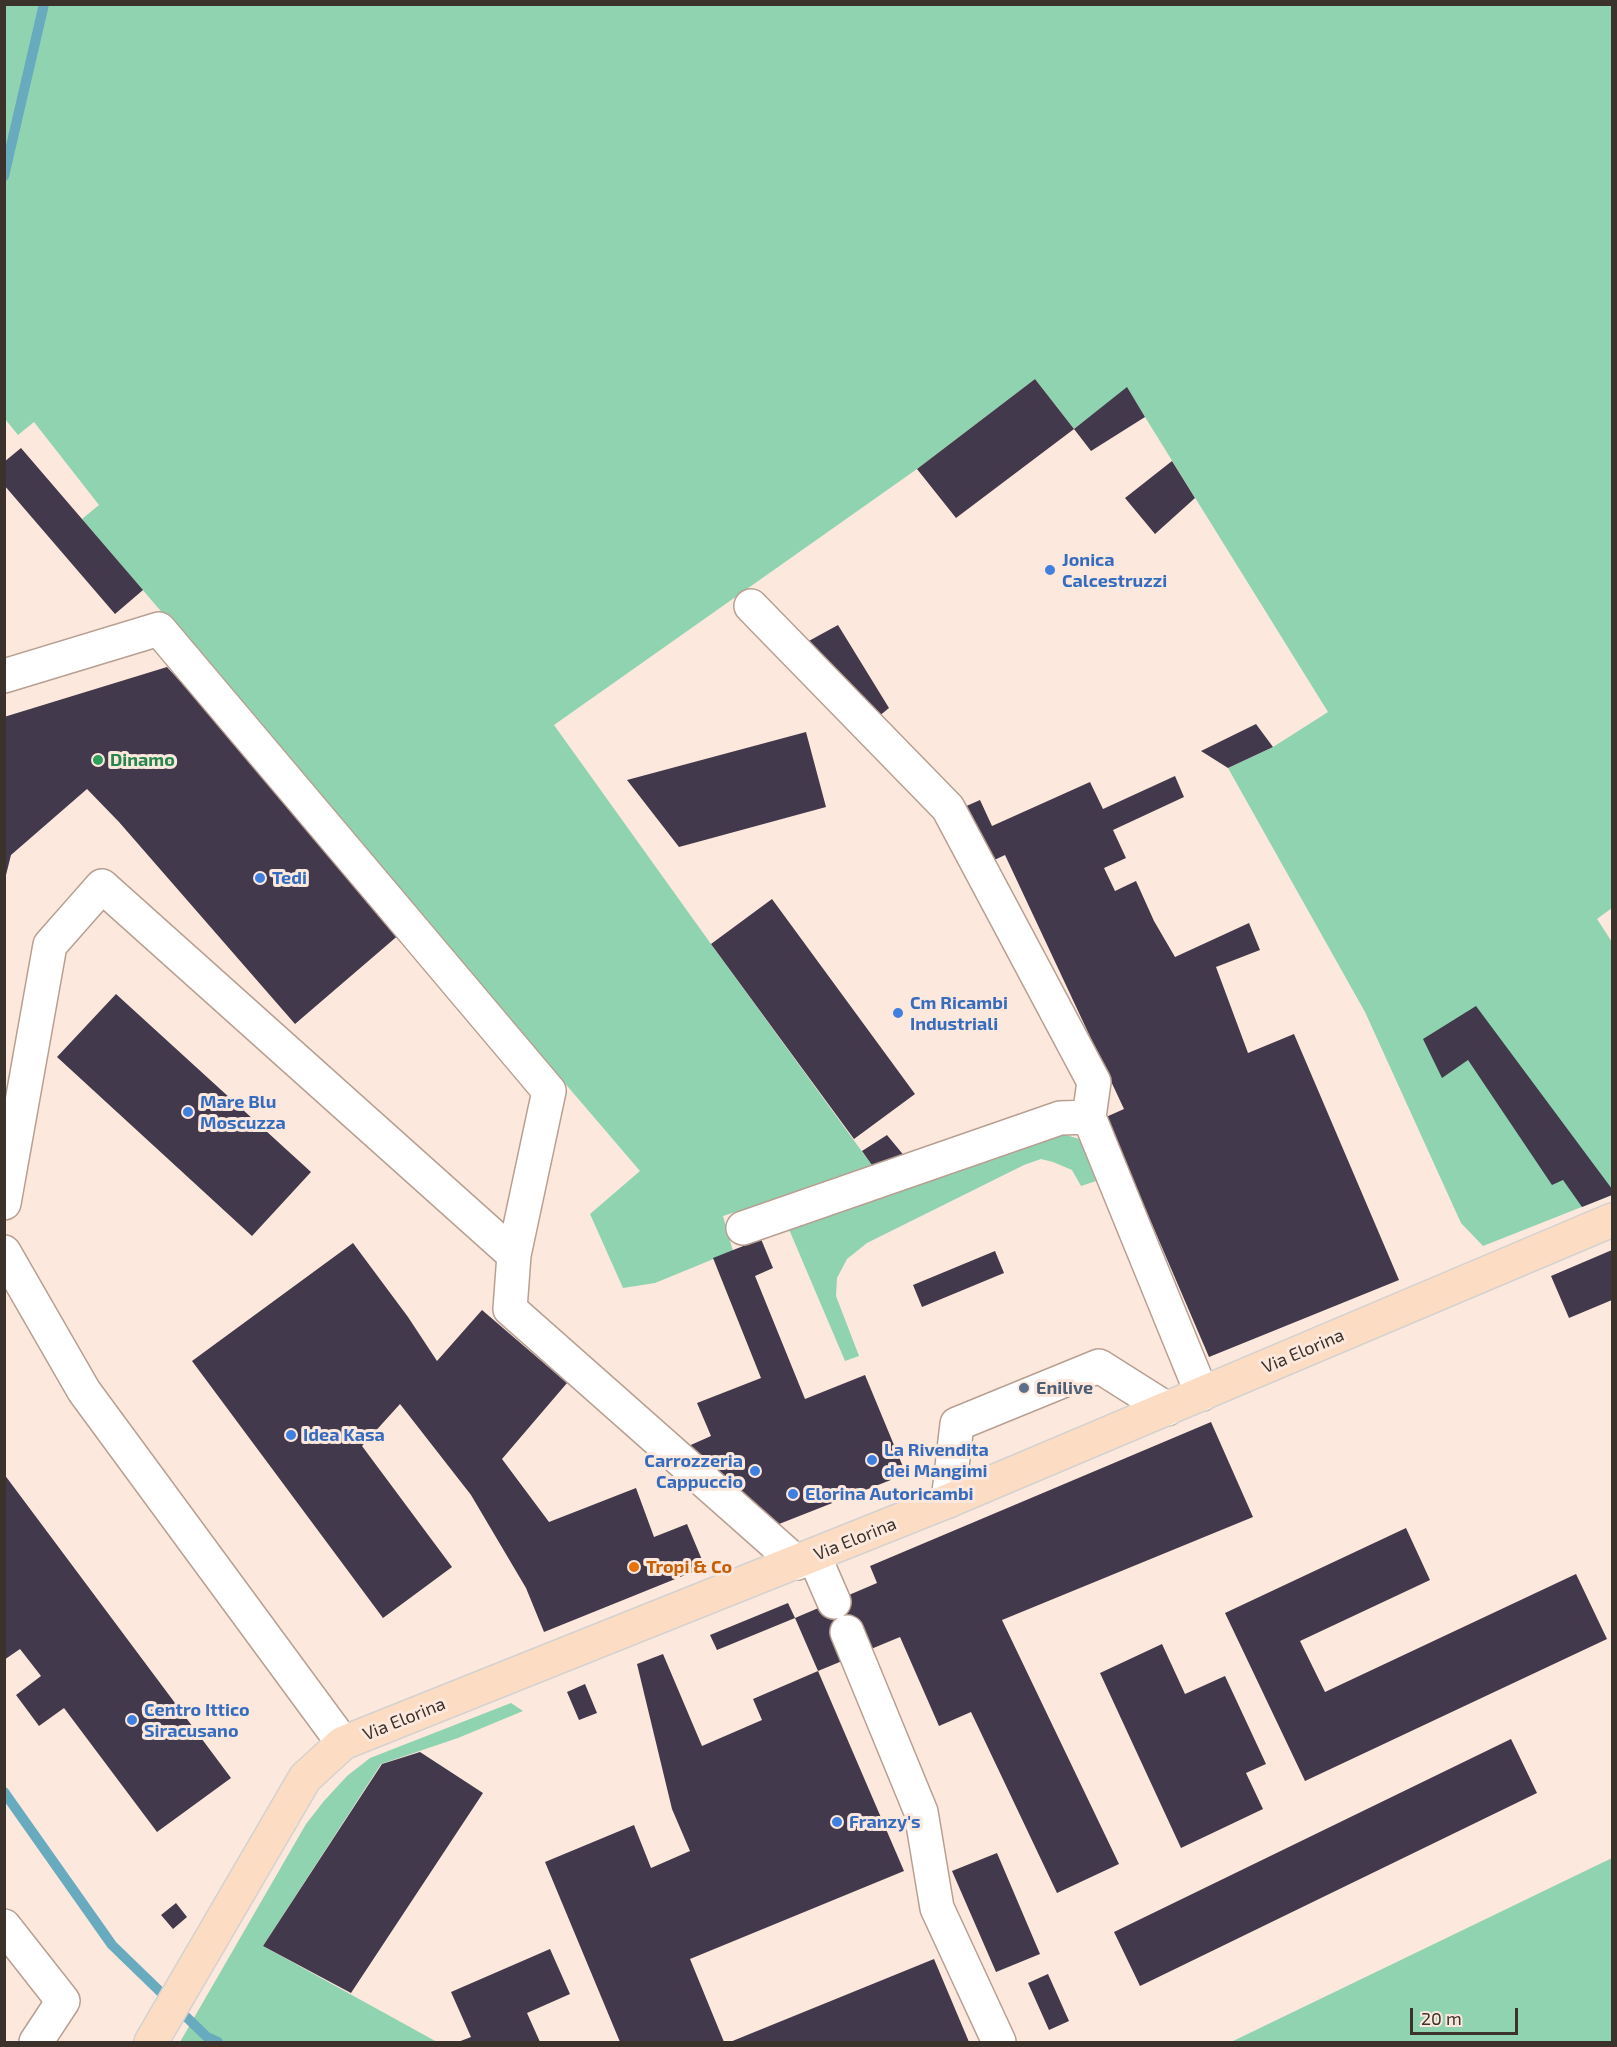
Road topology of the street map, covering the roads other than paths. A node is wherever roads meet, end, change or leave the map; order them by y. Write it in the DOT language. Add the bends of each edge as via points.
graph roads {
  1 [pos="751,606"];
  2 [pos="4,676"];
  3 [pos="1089,1117"];
  4 [pos="4,1203"];
  5 [pos="1612,1220"];
  6 [pos="743,1228"];
  7 [pos="4,1252"];
  8 [pos="514,1255"];
  9 [pos="1202,1394"];
  10 [pos="1167,1409"];
  11 [pos="948,1501"];
  12 [pos="806,1559"];
  13 [pos="834,1602"];
  14 [pos="848,1632"];
  15 [pos="343,1743"];
  16 [pos="4,1926"];
  17 [pos="36,2043"];
  18 [pos="151,2043"];
  19 [pos="999,2043"];
  1 -- 3 [label="street" via="948,808 1094,1082"];
  2 -- 8 [label="street" via="159,629 549,1091"];
  3 -- 6 [label="street" via="1060,1118"];
  3 -- 9 [label="street"];
  4 -- 8 [label="street" via="50,945 102,886"];
  5 -- 9 [label="main road, Via Elorina"];
  7 -- 15 [label="street" via="84,1391"];
  8 -- 12 [label="street" via="510,1309"];
  9 -- 10 [label="main road, Via Elorina"];
  10 -- 11 [label="main road, Via Elorina"];
  10 -- 11 [label="street" via="1099,1366 957,1424"];
  11 -- 12 [label="main road, Via Elorina"];
  12 -- 13 [label="street"];
  12 -- 15 [label="main road, Via Elorina"];
  14 -- 19 [label="street" via="921,1812 937,1908"];
  15 -- 18 [label="main road, Via Elorina" via="304,1778"];
  16 -- 17 [label="street" via="63,2001"];
}
